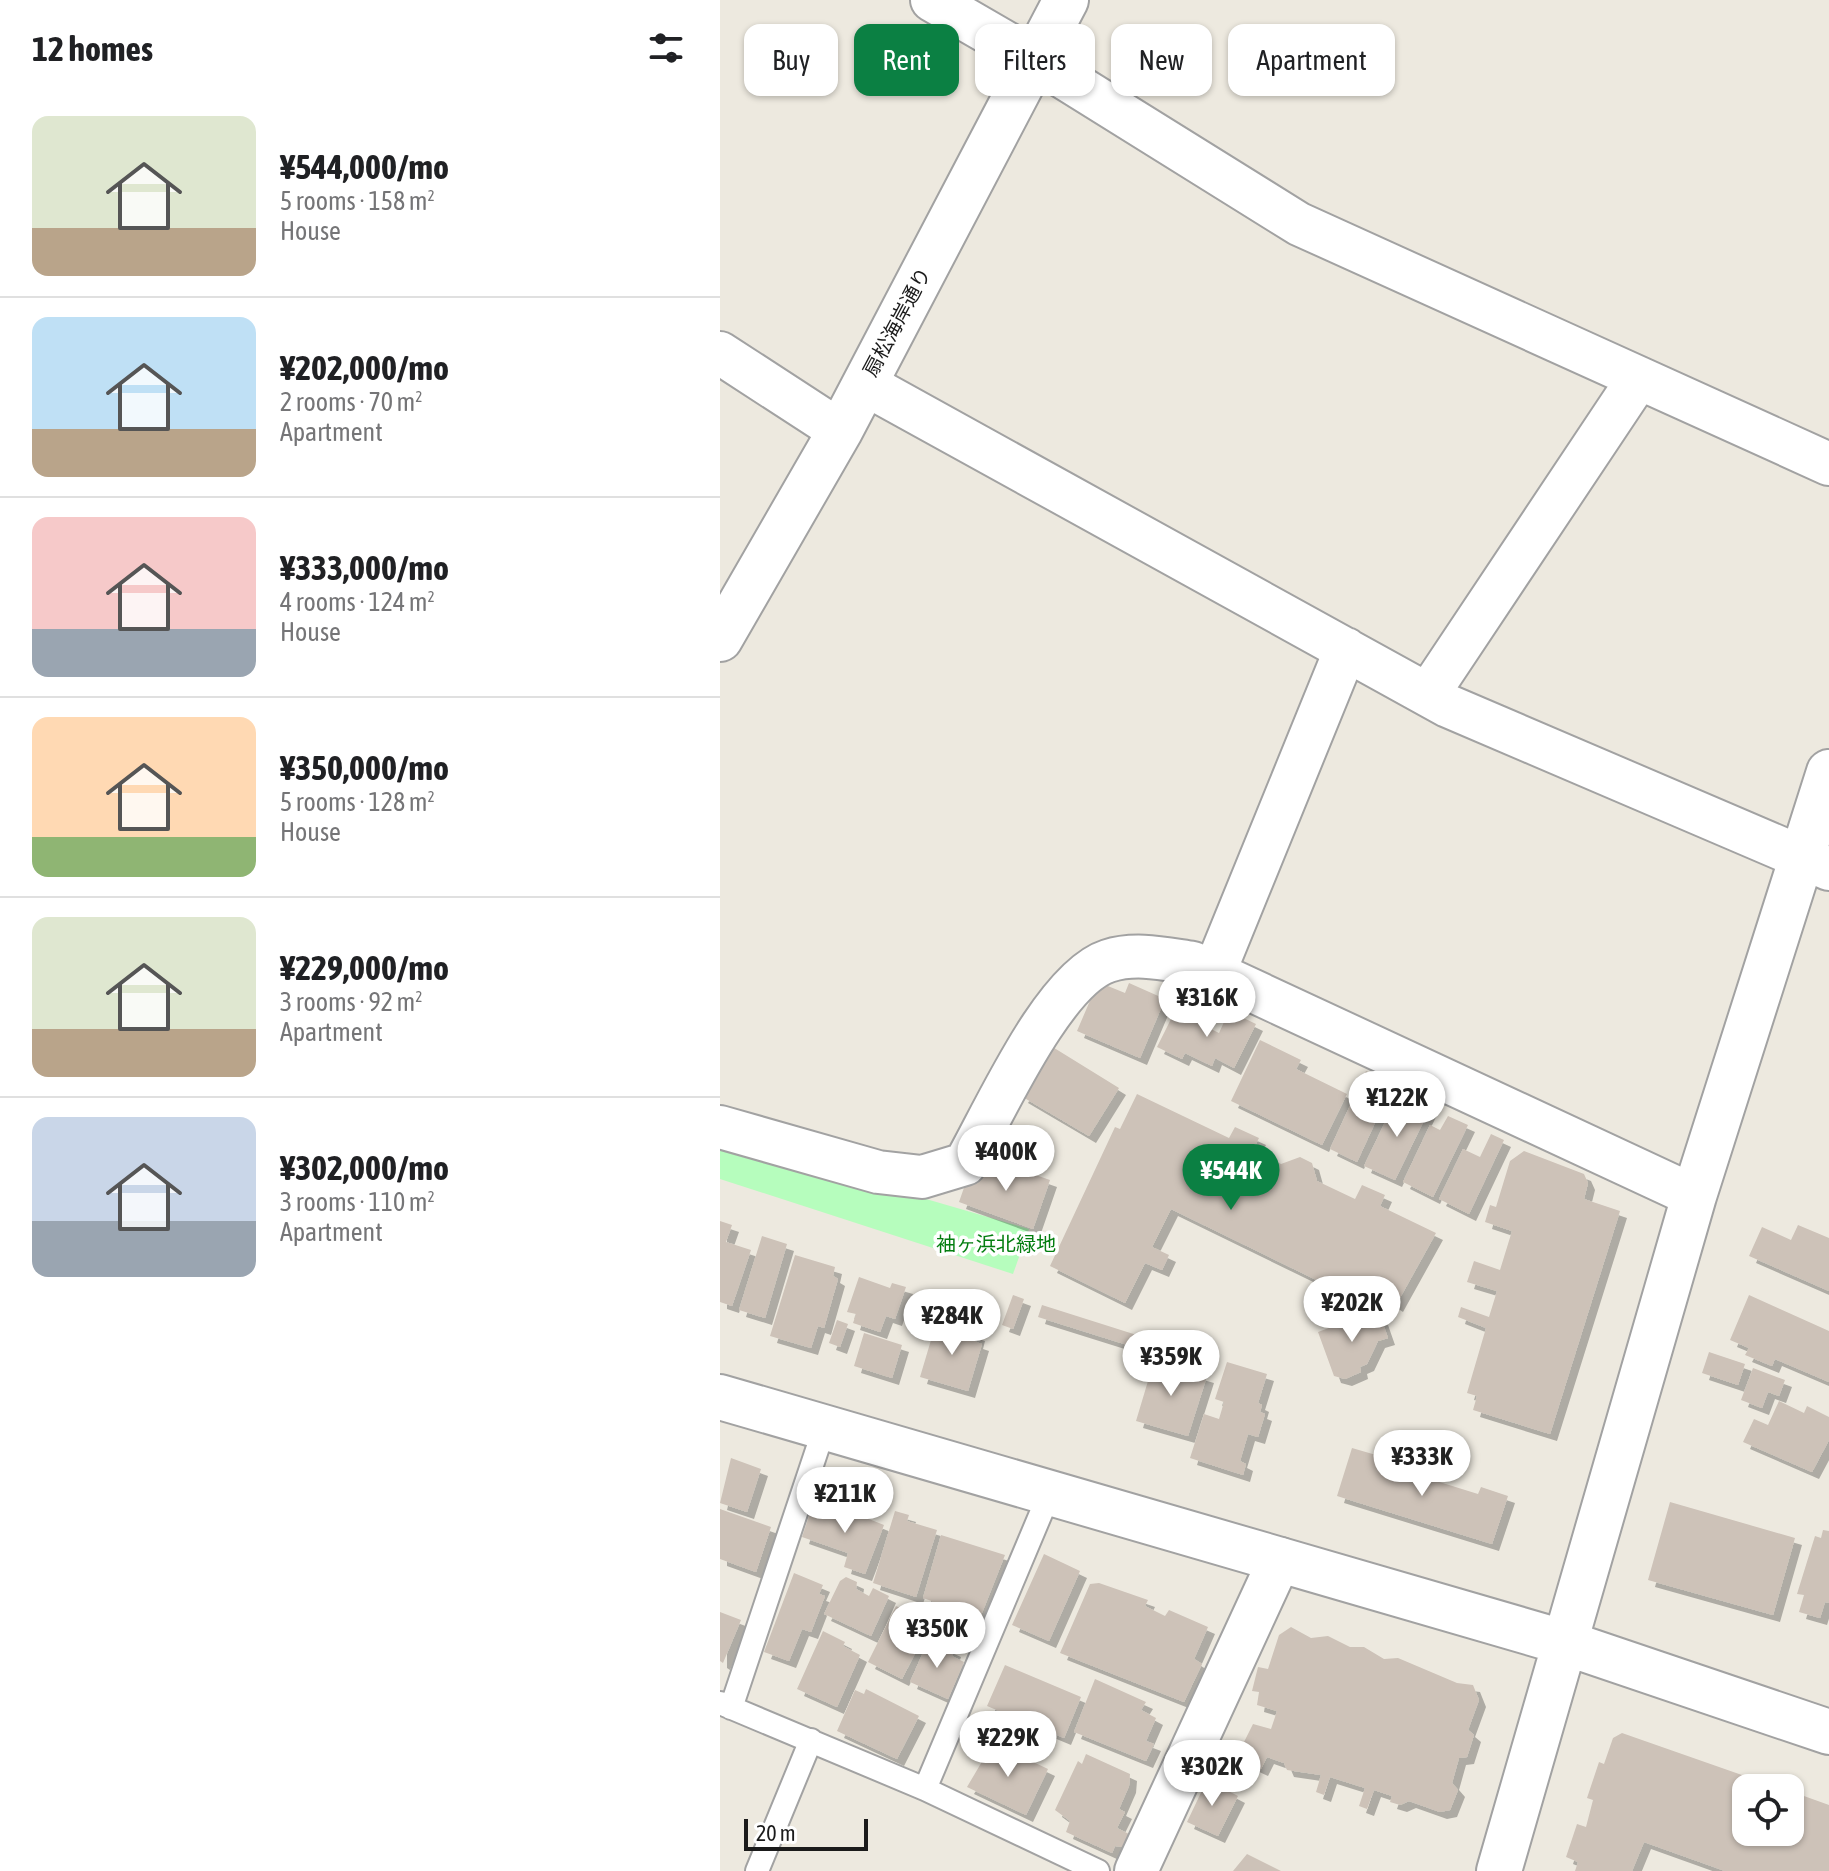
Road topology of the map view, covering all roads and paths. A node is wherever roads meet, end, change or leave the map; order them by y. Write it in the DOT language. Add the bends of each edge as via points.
graph roads {
  1 [pos="932,0"];
  2 [pos="1066,0"];
  3 [pos="1053,24"];
  4 [pos="975,25"];
  5 [pos="1015,96"];
  6 [pos="1093,96"];
  7 [pos="720,353"];
  8 [pos="1638,379"];
  9 [pos="865,384"];
  10 [pos="840,431"];
  11 [pos="1829,464"];
  12 [pos="720,639"];
  13 [pos="1346,649"];
  14 [pos="1428,694"];
  15 [pos="1829,772"];
  16 [pos="1816,864"];
  17 [pos="1214,973"];
  18 [pos="720,1127"];
  19 [pos="1694,1196"];
  20 [pos="720,1397"];
  21 [pos="824,1429"];
  22 [pos="1050,1492"];
  23 [pos="1280,1559"];
  24 [pos="1566,1643"];
  25 [pos="726,1706"];
  26 [pos="1829,1732"];
  27 [pos="811,1740"];
  28 [pos="925,1789"];
  29 [pos="757,1871"];
  30 [pos="1098,1871"];
  31 [pos="1136,1871"];
  32 [pos="1499,1871"];
  1 -- 4 [label="street"];
  2 -- 3 [label="street, 扇松海岸通り"];
  5 -- 9 [label="street, 扇松海岸通り"];
  6 -- 8 [label="street" via="1299,224"];
  7 -- 10 [label="street"];
  8 -- 11 [label="street"];
  8 -- 14 [label="street"];
  9 -- 10 [label="street, 扇松海岸通り"];
  9 -- 13 [label="street"];
  10 -- 12 [label="street, 扇松海岸通り"];
  13 -- 14 [label="street"];
  13 -- 17 [label="street"];
  14 -- 16 [label="street"];
  15 -- 16 [label="street"];
  16 -- 19 [label="street"];
  17 -- 18 [label="street" via="1193,963 1143,956 1107,962 1074,982 1042,1026 965,1164 922,1177 878,1172"];
  17 -- 19 [label="street"];
  19 -- 24 [label="street"];
  20 -- 21 [label="street"];
  21 -- 22 [label="street"];
  21 -- 25 [label="lane"];
  22 -- 23 [label="street"];
  22 -- 28 [label="lane"];
  23 -- 24 [label="street"];
  23 -- 31 [label="street"];
  24 -- 26 [label="street"];
  24 -- 32 [label="street"];
  25 -- 27 [label="lane"];
  27 -- 28 [label="lane"];
  27 -- 29 [label="lane"];
  28 -- 30 [label="lane"];
}
